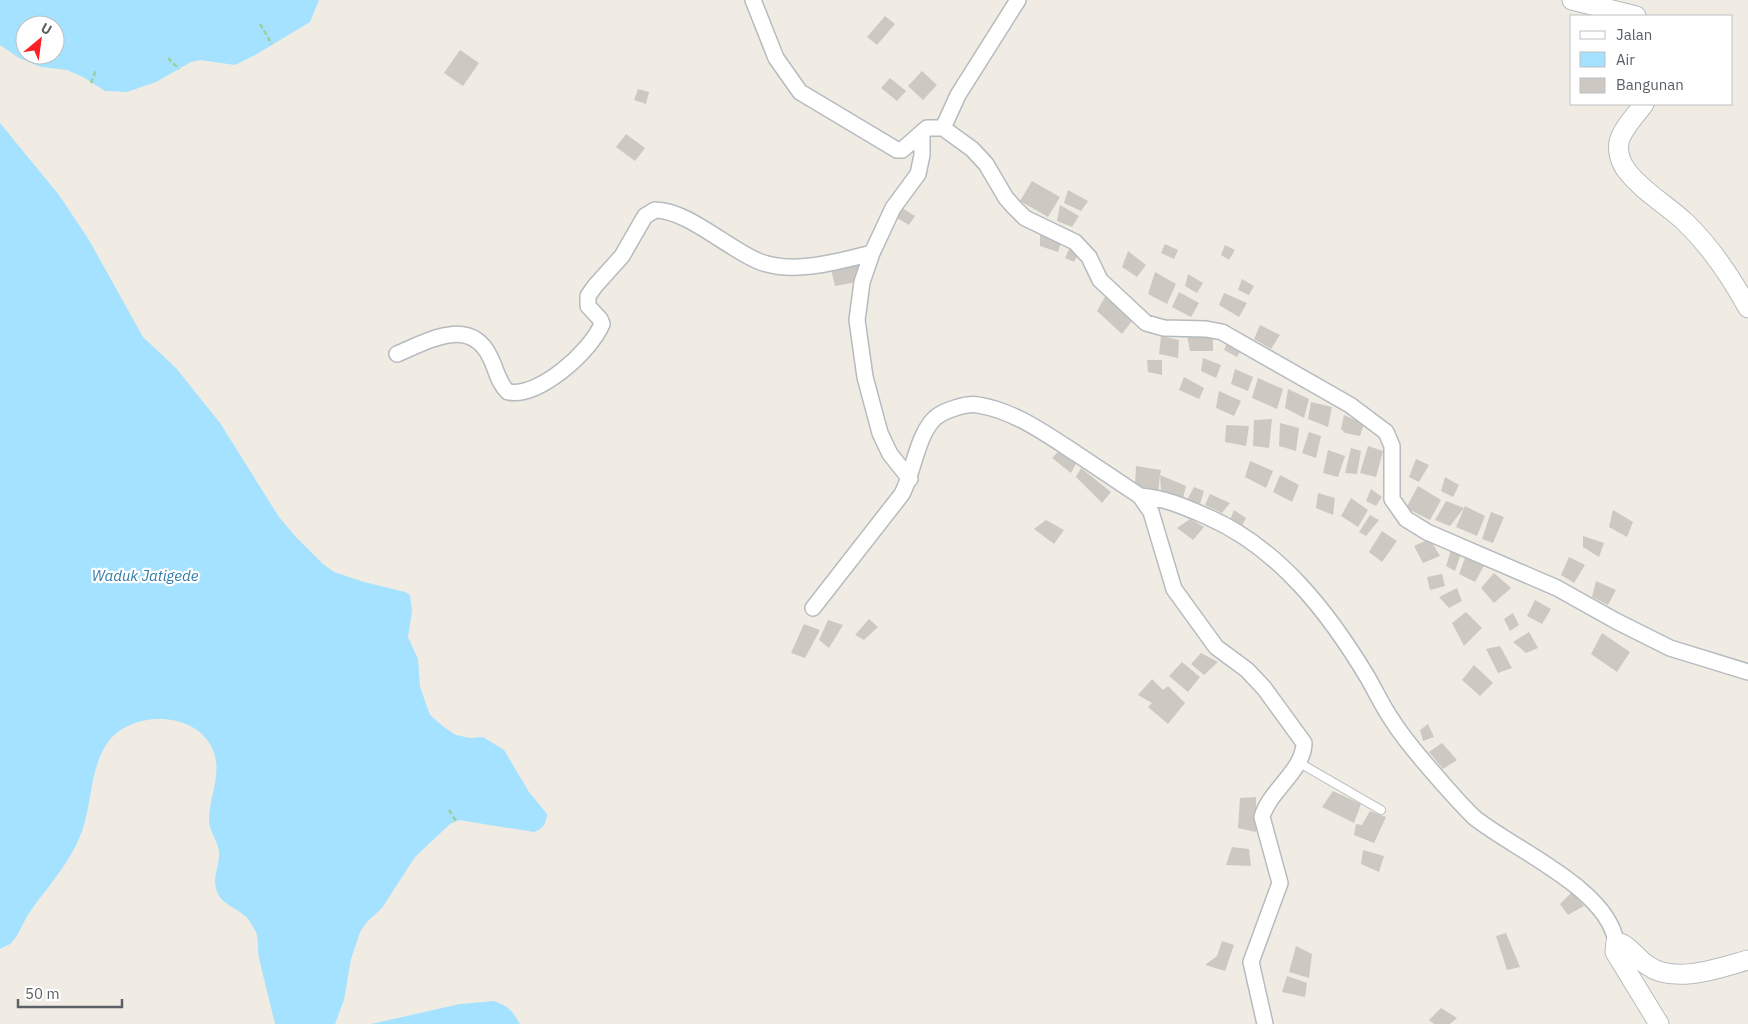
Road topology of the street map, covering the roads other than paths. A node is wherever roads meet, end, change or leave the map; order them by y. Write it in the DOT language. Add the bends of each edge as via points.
graph roads {
  1 [pos="753,0"];
  2 [pos="1018,0"];
  3 [pos="1572,0"];
  4 [pos="1632,15"];
  5 [pos="1643,105"];
  6 [pos="943,128"];
  7 [pos="922,132"];
  8 [pos="872,253"];
  9 [pos="1748,308"];
  10 [pos="397,354"];
  11 [pos="910,478"];
  12 [pos="1140,496"];
  13 [pos="813,608"];
  14 [pos="1748,672"];
  15 [pos="1298,762"];
  16 [pos="1381,810"];
  17 [pos="1616,942"];
  18 [pos="1748,960"];
  19 [pos="1266,1024"];
  20 [pos="1659,1024"];
  1 -- 7 [label="street" via="783,71 808,98 897,150 902,150"];
  2 -- 6 [label="street" via="958,95"];
  3 -- 4 [label="street"];
  5 -- 9 [label="street" via="1619,142 1620,158 1626,170 1708,246"];
  6 -- 7 [label="street" via="927,128"];
  6 -- 14 [label="street" via="972,148 986,164 1006,198 1025,218 1075,242 1089,257 1100,280 1146,323 1164,328 1222,332 1350,405 1386,432 1392,446 1392,499 1406,519 1427,532 1557,588 1670,648"];
  7 -- 8 [label="street" via="918,174 893,208"];
  8 -- 10 [label="street" via="816,264 759,262 673,213 655,210 645,216 622,256 588,296 588,306 602,324 594,341 572,365 548,379 525,390 508,392 484,348 461,334 443,335"];
  8 -- 11 [label="street" via="858,300 860,348 880,433 890,454"];
  11 -- 12 [label="street" via="921,440 936,417 949,410 976,405 1029,423"];
  11 -- 13 [label="street" via="881,522"];
  12 -- 15 [label="street" via="1151,512 1174,589 1216,647 1247,670 1264,688 1304,743"];
  12 -- 17 [label="street" via="1173,502 1220,522 1282,566 1341,636 1416,754 1484,825 1586,893 1610,926"];
  15 -- 16 [label="lane"];
  15 -- 19 [label="street" via="1265,806 1262,817 1280,883 1251,962"];
  17 -- 18 [label="street" via="1623,944 1653,969 1678,974 1721,968"];
  17 -- 20 [label="street" via="1615,952"];
}
